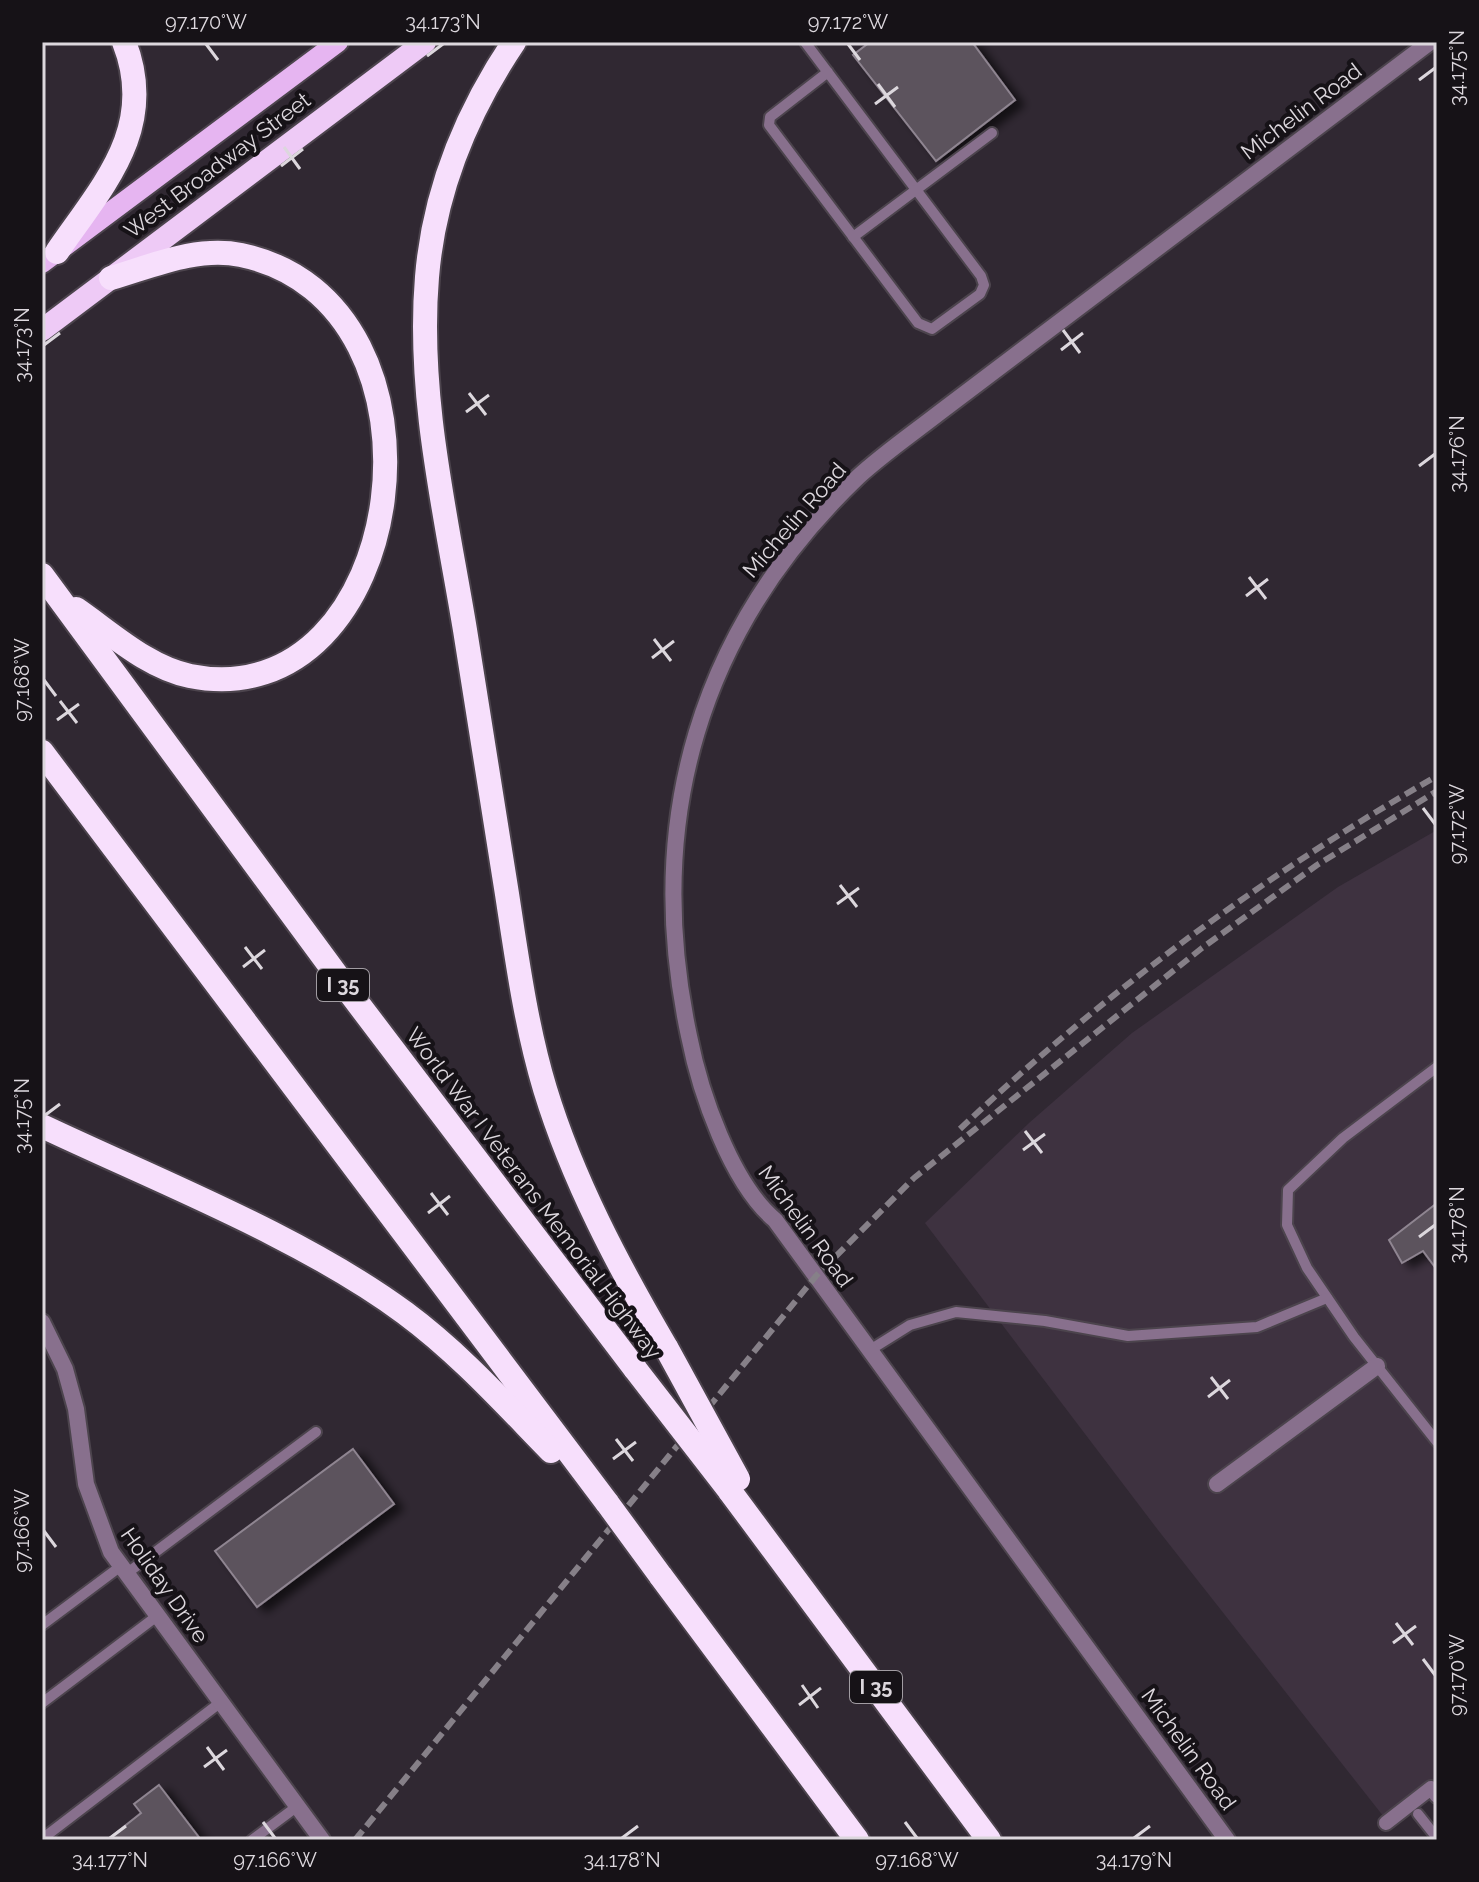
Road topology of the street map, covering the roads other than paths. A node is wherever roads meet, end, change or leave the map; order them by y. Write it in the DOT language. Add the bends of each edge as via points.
graph roads {
  1 [pos="124,42"];
  2 [pos="338,42"];
  3 [pos="425,42"];
  4 [pos="514,42"];
  5 [pos="822,42"];
  6 [pos="1430,42"];
  7 [pos="808,46"];
  8 [pos="828,72"];
  9 [pos="992,133"];
  10 [pos="916,189"];
  11 [pos="853,237"];
  12 [pos="49,258"];
  13 [pos="111,278"];
  14 [pos="42,330"];
  15 [pos="49,585"];
  16 [pos="42,752"];
  17 [pos="1437,1067"];
  18 [pos="42,1126"];
  19 [pos="1327,1298"];
  20 [pos="42,1322"];
  21 [pos="870,1350"];
  22 [pos="1377,1366"];
  23 [pos="316,1432"];
  24 [pos="1437,1442"];
  25 [pos="568,1462"];
  26 [pos="733,1484"];
  27 [pos="1217,1484"];
  28 [pos="123,1570"];
  29 [pos="157,1616"];
  30 [pos="42,1625"];
  31 [pos="221,1702"];
  32 [pos="42,1703"];
  33 [pos="1437,1796"];
  34 [pos="299,1805"];
  35 [pos="1418,1814"];
  36 [pos="1386,1823"];
  37 [pos="1437,1838"];
  38 [pos="42,1839"];
  39 [pos="252,1840"];
  40 [pos="322,1840"];
  41 [pos="857,1840"];
  42 [pos="989,1840"];
  43 [pos="1227,1840"];
  1 -- 12 [label="highway" via="135,79 133,124 118,162"];
  2 -- 12 [label="main road, West Broadway Street"];
  3 -- 13 [label="highway, West Broadway Street"];
  4 -- 26 [label="highway, bridge" via="474,109 444,187 427,276 429,393 515,946 544,1087 589,1202"];
  5 -- 7 [label="lane"];
  6 -- 21 [label="street, Michelin Road" via="859,476 762,588 716,678 682,793 671,885 680,994 694,1062 727,1146 761,1208"];
  7 -- 8 [label="lane"];
  8 -- 10 [label="lane"];
  8 -- 11 [label="lane" via="777,110 769,125"];
  9 -- 10 [label="lane"];
  10 -- 11 [label="lane"];
  10 -- 11 [label="lane" via="981,276 980,294 932,329 924,329"];
  13 -- 14 [label="highway, West Broadway Street"];
  13 -- 15 [label="highway" via="212,253 267,263 309,286 342,322 371,375 387,447 382,516 371,556 336,617 302,651 252,674 213,679 160,667"];
  15 -- 26 [label="highway, World War I Veterans Memorial Highway / I 35, bridge" via="636,1370"];
  16 -- 25 [label="highway"];
  17 -- 19 [label="lane" via="1343,1138 1288,1190 1287,1225"];
  18 -- 25 [label="highway" via="366,1287 436,1337"];
  19 -- 21 [label="lane" via="1257,1327 1128,1336 956,1312 910,1325"];
  19 -- 22 [label="lane"];
  20 -- 28 [label="street, Holiday Drive" via="72,1392 94,1513"];
  21 -- 43 [label="street, Michelin Road"];
  22 -- 24 [label="lane"];
  22 -- 27 [label="street"];
  23 -- 28 [label="lane"];
  25 -- 41 [label="highway, bridge" via="608,1504"];
  26 -- 42 [label="highway, World War I Veterans Memorial Highway / I 35" via="762,1534"];
  28 -- 29 [label="street, Holiday Drive"];
  28 -- 30 [label="lane"];
  29 -- 31 [label="street, Holiday Drive"];
  29 -- 32 [label="lane"];
  31 -- 34 [label="street, Holiday Drive"];
  31 -- 38 [label="lane"];
  33 -- 36 [label="street" via="1431,1788"];
  34 -- 39 [label="lane"];
  34 -- 40 [label="street, Holiday Drive"];
  35 -- 37 [label="lane"];
}
